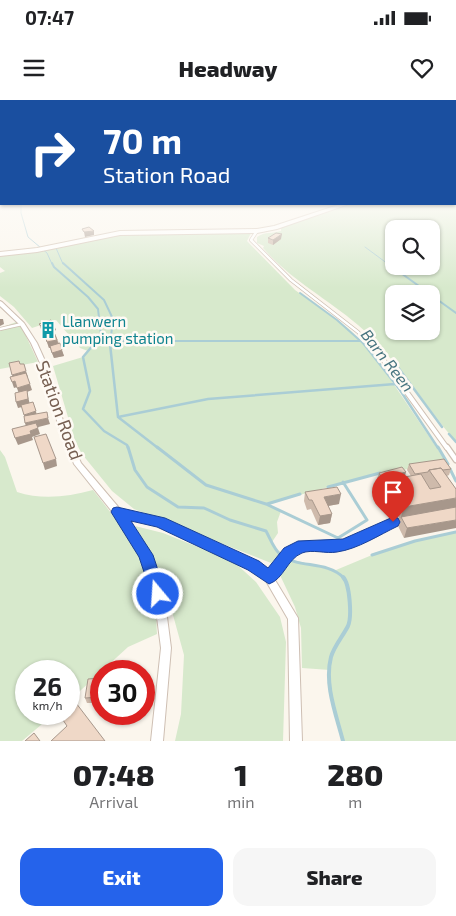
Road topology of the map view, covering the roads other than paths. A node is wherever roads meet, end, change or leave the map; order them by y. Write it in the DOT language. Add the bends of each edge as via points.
graph roads {
  1 [pos="270,229"];
  2 [pos="257,231"];
  3 [pos="0,254"];
  4 [pos="0,303"];
  5 [pos="22,324"];
  6 [pos="0,329"];
  7 [pos="456,460"];
  8 [pos="117,512"];
  9 [pos="412,520"];
  10 [pos="269,578"];
  11 [pos="157,741"];
  12 [pos="296,741"];
  1 -- 2 [label="street"];
  2 -- 3 [label="street" via="120,233"];
  2 -- 7 [label="lane" via="251,240 276,267 358,332 382,358"];
  4 -- 5 [label="street, Station Road"];
  5 -- 6 [label="lane"];
  5 -- 8 [label="street, Station Road" via="43,363 61,424 78,464"];
  8 -- 10 [label="street" via="160,522 254,566"];
  8 -- 11 [label="street, Station Road" via="146,555 158,594 166,648"];
  9 -- 10 [label="lane" via="393,522 335,547 304,546 289,552"];
  10 -- 12 [label="street" via="293,618"];
}
